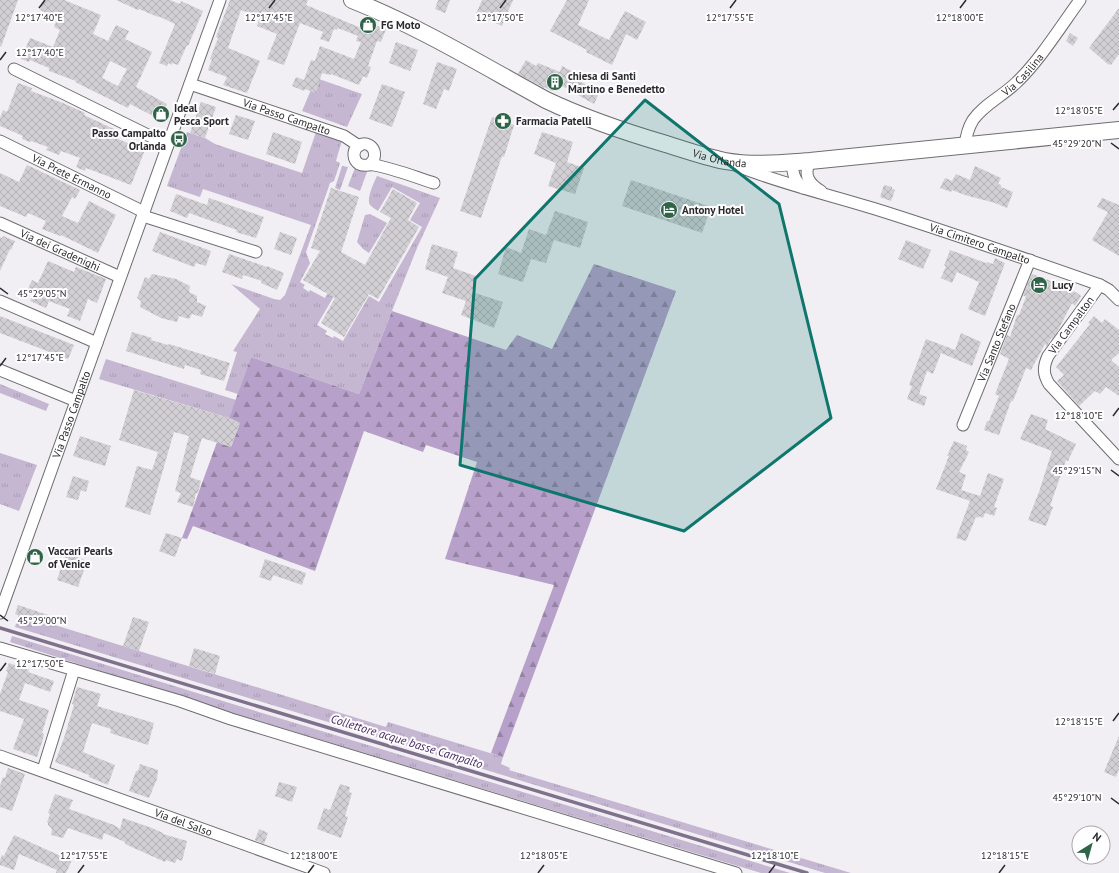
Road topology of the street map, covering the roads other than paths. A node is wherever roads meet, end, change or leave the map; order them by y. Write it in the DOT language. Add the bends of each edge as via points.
graph roads {
  1 [pos="220,0"];
  2 [pos="352,0"];
  3 [pos="1080,0"];
  4 [pos="14,69"];
  5 [pos="190,84"];
  6 [pos="1119,130"];
  7 [pos="0,141"];
  8 [pos="168,145"];
  9 [pos="359,146"];
  10 [pos="965,146"];
  11 [pos="725,161"];
  12 [pos="810,161"];
  13 [pos="792,162"];
  14 [pos="370,164"];
  15 [pos="434,183"];
  16 [pos="803,188"];
  17 [pos="835,197"];
  18 [pos="143,214"];
  19 [pos="0,223"];
  20 [pos="256,252"];
  21 [pos="1030,260"];
  22 [pos="120,277"];
  23 [pos="1100,285"];
  24 [pos="1119,300"];
  25 [pos="0,301"];
  26 [pos="97,342"];
  27 [pos="0,370"];
  28 [pos="76,400"];
  29 [pos="963,425"];
  30 [pos="1119,459"];
  31 [pos="0,613"];
  32 [pos="0,648"];
  33 [pos="74,670"];
  34 [pos="0,756"];
  35 [pos="43,770"];
  36 [pos="324,873"];
  37 [pos="736,873"];
  1 -- 5 [label="street, Via Passo Campalto"];
  2 -- 11 [label="main road, Via Orlanda" via="431,36 563,108 626,132"];
  3 -- 10 [label="street, Via Casilina" via="1023,76 973,120 968,128"];
  4 -- 8 [label="street"];
  5 -- 8 [label="street, Via Passo Campalto"];
  5 -- 9 [label="street, Via Passo Campalto" via="344,136"];
  6 -- 10 [label="main road, Via Orlanda"];
  7 -- 18 [label="street, Via Prete Ermanno"];
  8 -- 18 [label="street, Via Passo Campalto"];
  9 -- 14 [label="street" via="354,152 355,161 362,166"];
  9 -- 14 [label="street, Via Passo Campalto" via="367,144 374,149 375,157"];
  10 -- 12 [label="main road, Via Orlanda"];
  11 -- 13 [label="main road, Via Orlanda" via="761,164"];
  11 -- 16 [label="street, Via Cimitero Campalto"];
  12 -- 13 [label="main road, Via Orlanda"];
  12 -- 17 [label="street, Via Cimitero Campalto" via="807,175 810,182 819,190"];
  13 -- 16 [label="street" via="795,179"];
  14 -- 15 [label="street"];
  16 -- 17 [label="street, Via Cimitero Campalto"];
  17 -- 21 [label="street, Via Cimitero Campalto"];
  18 -- 20 [label="street"];
  18 -- 22 [label="street, Via Passo Campalto"];
  19 -- 22 [label="street, Via dei Gradenighi"];
  21 -- 23 [label="street, Via Cimitero Campalto"];
  21 -- 29 [label="street, Via Santo Stefano"];
  22 -- 26 [label="street, Via Passo Campalto"];
  23 -- 24 [label="street, Via Cimitero Campalto"];
  23 -- 30 [label="street, Via Campalton" via="1048,356 1044,370 1049,384"];
  25 -- 26 [label="street"];
  26 -- 28 [label="street, Via Passo Campalto"];
  27 -- 28 [label="street"];
  28 -- 31 [label="street, Via Passo Campalto"];
  32 -- 33 [label="street"];
  33 -- 35 [label="street"];
  33 -- 37 [label="street"];
  34 -- 35 [label="street, Via del Salso"];
  35 -- 36 [label="street, Via del Salso"];
}
